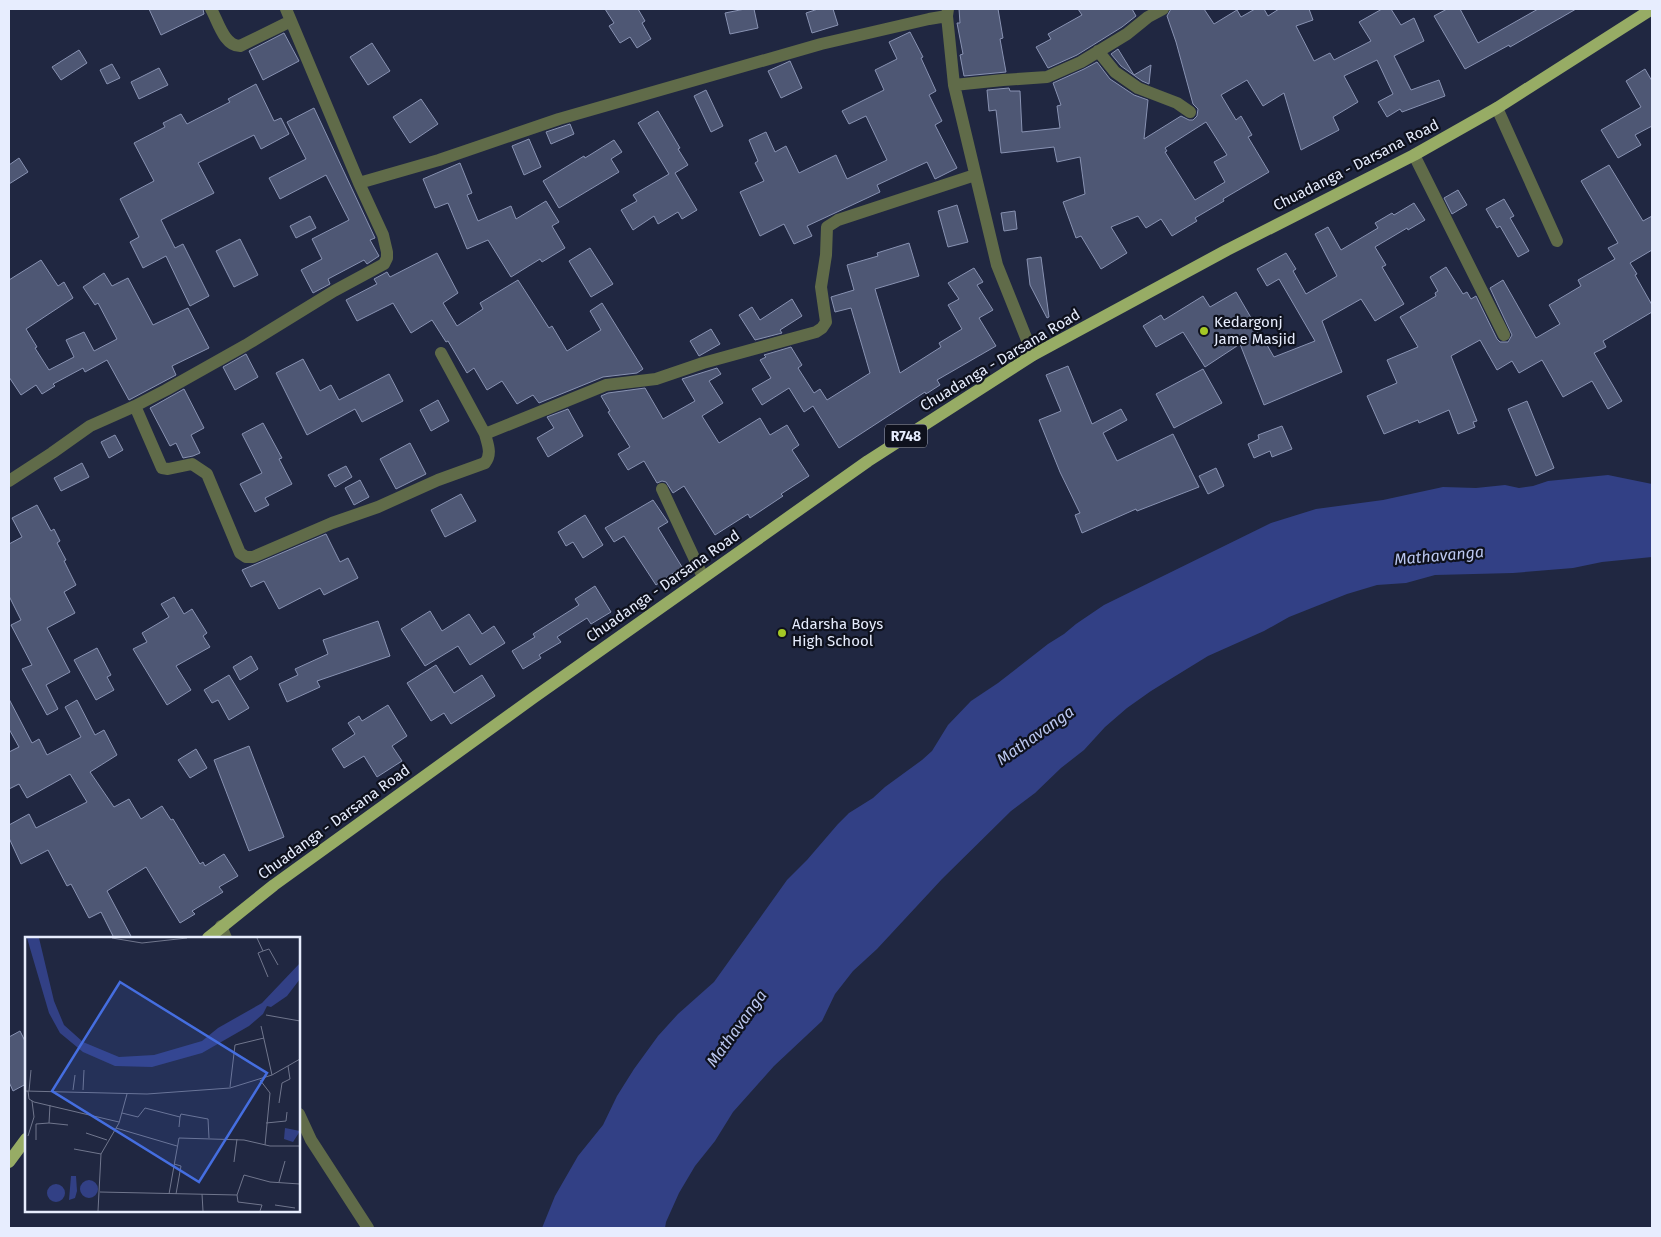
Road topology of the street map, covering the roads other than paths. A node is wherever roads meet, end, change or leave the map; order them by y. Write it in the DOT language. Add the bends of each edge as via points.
graph roads {
  1 [pos="212,9"];
  2 [pos="286,9"];
  3 [pos="1163,9"];
  4 [pos="1652,9"];
  5 [pos="947,12"];
  6 [pos="291,21"];
  7 [pos="1098,51"];
  8 [pos="954,86"];
  9 [pos="1497,108"];
  10 [pos="1190,112"];
  11 [pos="1414,155"];
  12 [pos="975,175"];
  13 [pos="359,183"];
  14 [pos="1557,241"];
  15 [pos="1504,335"];
  16 [pos="441,353"];
  17 [pos="1033,355"];
  18 [pos="135,406"];
  19 [pos="485,434"];
  20 [pos="9,481"];
  21 [pos="662,489"];
  22 [pos="703,577"];
  23 [pos="224,932"];
  24 [pos="211,937"];
  25 [pos="300,1116"];
  26 [pos="25,1140"];
  27 [pos="13,1149"];
  28 [pos="9,1162"];
  29 [pos="368,1228"];
  1 -- 6 [label="street" via="227,40 235,46"];
  2 -- 6 [label="street"];
  3 -- 7 [label="street"];
  4 -- 9 [label="main road, Chuadanga - Darsana Road / R748"];
  5 -- 8 [label="street"];
  5 -- 13 [label="street" via="685,82"];
  6 -- 13 [label="street"];
  7 -- 8 [label="street" via="1047,77"];
  7 -- 10 [label="street" via="1115,72 1138,88 1177,103"];
  8 -- 12 [label="street"];
  9 -- 11 [label="main road, Chuadanga - Darsana Road / R748"];
  9 -- 14 [label="street"];
  11 -- 15 [label="street"];
  11 -- 17 [label="main road, Chuadanga - Darsana Road / R748" via="1227,250"];
  12 -- 17 [label="street" via="997,265"];
  12 -- 19 [label="street" via="829,225 821,288 826,322 816,332 656,379 606,385"];
  13 -- 18 [label="street" via="383,235 387,252 384,264"];
  16 -- 19 [label="street"];
  17 -- 22 [label="main road, Chuadanga - Darsana Road / R748" via="868,461"];
  18 -- 19 [label="street" via="162,468 192,464 207,474 240,553 246,557 253,557 438,480 485,464 489,450"];
  18 -- 20 [label="street" via="90,426"];
  21 -- 22 [label="street"];
  22 -- 23 [label="main road, Chuadanga - Darsana Road / R748" via="274,885"];
  23 -- 24 [label="main road, Chuadanga - Darsana Road / R748"];
  25 -- 29 [label="street" via="311,1140"];
  26 -- 27 [label="main road"];
  27 -- 28 [label="main road"];
}
